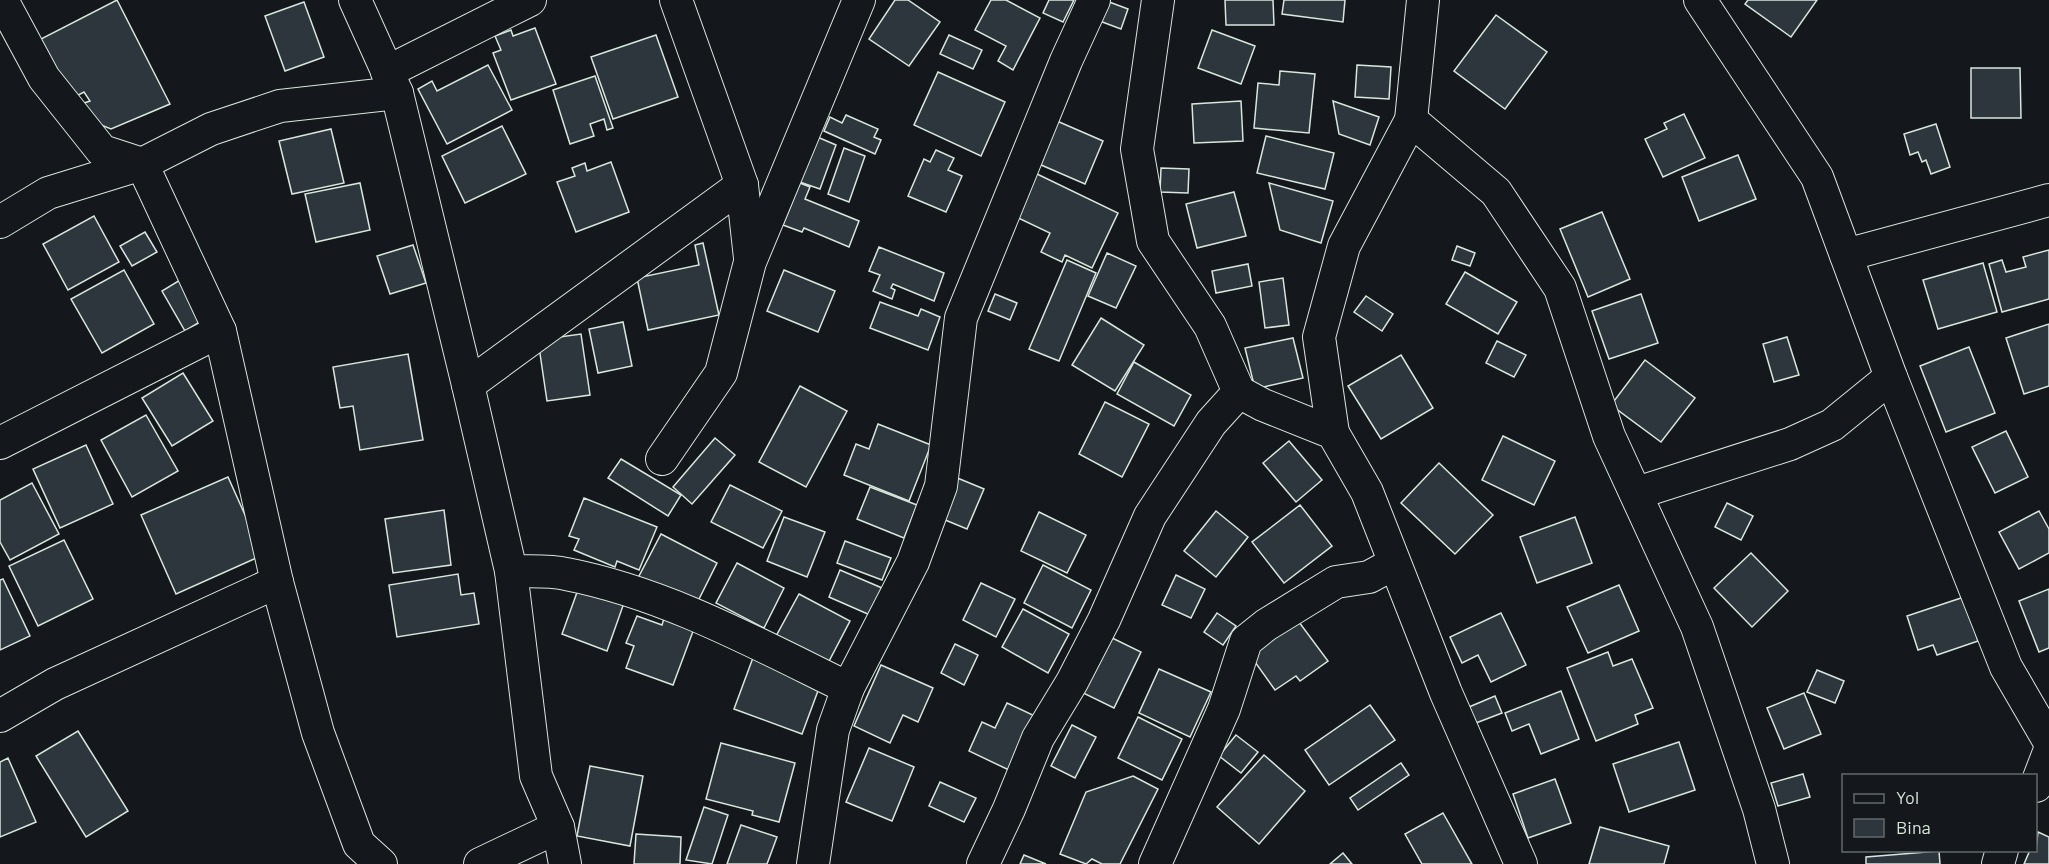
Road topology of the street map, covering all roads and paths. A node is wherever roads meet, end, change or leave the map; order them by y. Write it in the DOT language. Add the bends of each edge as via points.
graph roads {
  1 [pos="2,0"];
  2 [pos="356,0"];
  3 [pos="530,0"];
  4 [pos="676,0"];
  5 [pos="859,0"];
  6 [pos="1094,0"];
  7 [pos="1158,0"];
  8 [pos="1423,0"];
  9 [pos="1700,0"];
  10 [pos="392,82"];
  11 [pos="1412,120"];
  12 [pos="142,164"];
  13 [pos="742,185"];
  14 [pos="2049,200"];
  15 [pos="0,222"];
  16 [pos="1846,255"];
  17 [pos="750,262"];
  18 [pos="220,331"];
  19 [pos="1891,377"];
  20 [pos="468,385"];
  21 [pos="1239,392"];
  22 [pos="1333,433"];
  23 [pos="0,443"];
  24 [pos="662,459"];
  25 [pos="1637,493"];
  26 [pos="1393,564"];
  27 [pos="511,571"];
  28 [pos="277,582"];
  29 [pos="848,688"];
  30 [pos="0,716"];
  31 [pos="2049,741"];
  32 [pos="2049,752"];
  33 [pos="2037,783"];
  34 [pos="558,827"];
  35 [pos="381,864"];
  36 [pos="480,864"];
  37 [pos="565,864"];
  38 [pos="813,864"];
  39 [pos="983,864"];
  40 [pos="1155,864"];
  41 [pos="1521,864"];
  42 [pos="1773,864"];
  1 -- 12 [label="street" via="44,78 102,152"];
  2 -- 10 [label="street"];
  3 -- 10 [label="street"];
  4 -- 13 [label="street"];
  5 -- 17 [label="street"];
  6 -- 29 [label="street" via="961,318 941,486 913,562"];
  7 -- 21 [label="street" via="1137,149 1153,241 1210,326"];
  8 -- 11 [label="street"];
  9 -- 16 [label="street" via="1817,177"];
  10 -- 12 [label="street" via="280,106 211,129"];
  10 -- 20 [label="street"];
  11 -- 22 [label="street" via="1344,246 1319,337"];
  11 -- 25 [label="street" via="1496,192 1560,288 1609,436"];
  12 -- 15 [label="street" via="48,193"];
  12 -- 18 [label="street"];
  13 -- 17 [label="street"];
  13 -- 20 [label="street"];
  14 -- 16 [label="street"];
  16 -- 19 [label="street"];
  17 -- 24 [label="street" via="721,373"];
  18 -- 23 [label="street"];
  18 -- 28 [label="street"];
  19 -- 25 [label="street" via="1832,425 1790,444"];
  19 -- 31 [label="street" via="2006,667"];
  20 -- 27 [label="street"];
  21 -- 22 [label="street"];
  21 -- 39 [label="street" via="1211,423 1150,516 1104,620 1038,738"];
  22 -- 26 [label="street" via="1366,492"];
  25 -- 42 [label="street" via="1697,627 1759,809"];
  26 -- 40 [label="street" via="1369,577 1336,582 1246,641 1224,709"];
  26 -- 41 [label="street"];
  27 -- 29 [label="street" via="564,573 625,589 738,635"];
  27 -- 34 [label="street" via="536,776"];
  28 -- 30 [label="street" via="55,684"];
  28 -- 35 [label="street" via="318,733 359,844"];
  29 -- 38 [label="street" via="832,730"];
  32 -- 33 [label="street"];
  34 -- 36 [label="street"];
  34 -- 37 [label="street"];
}
